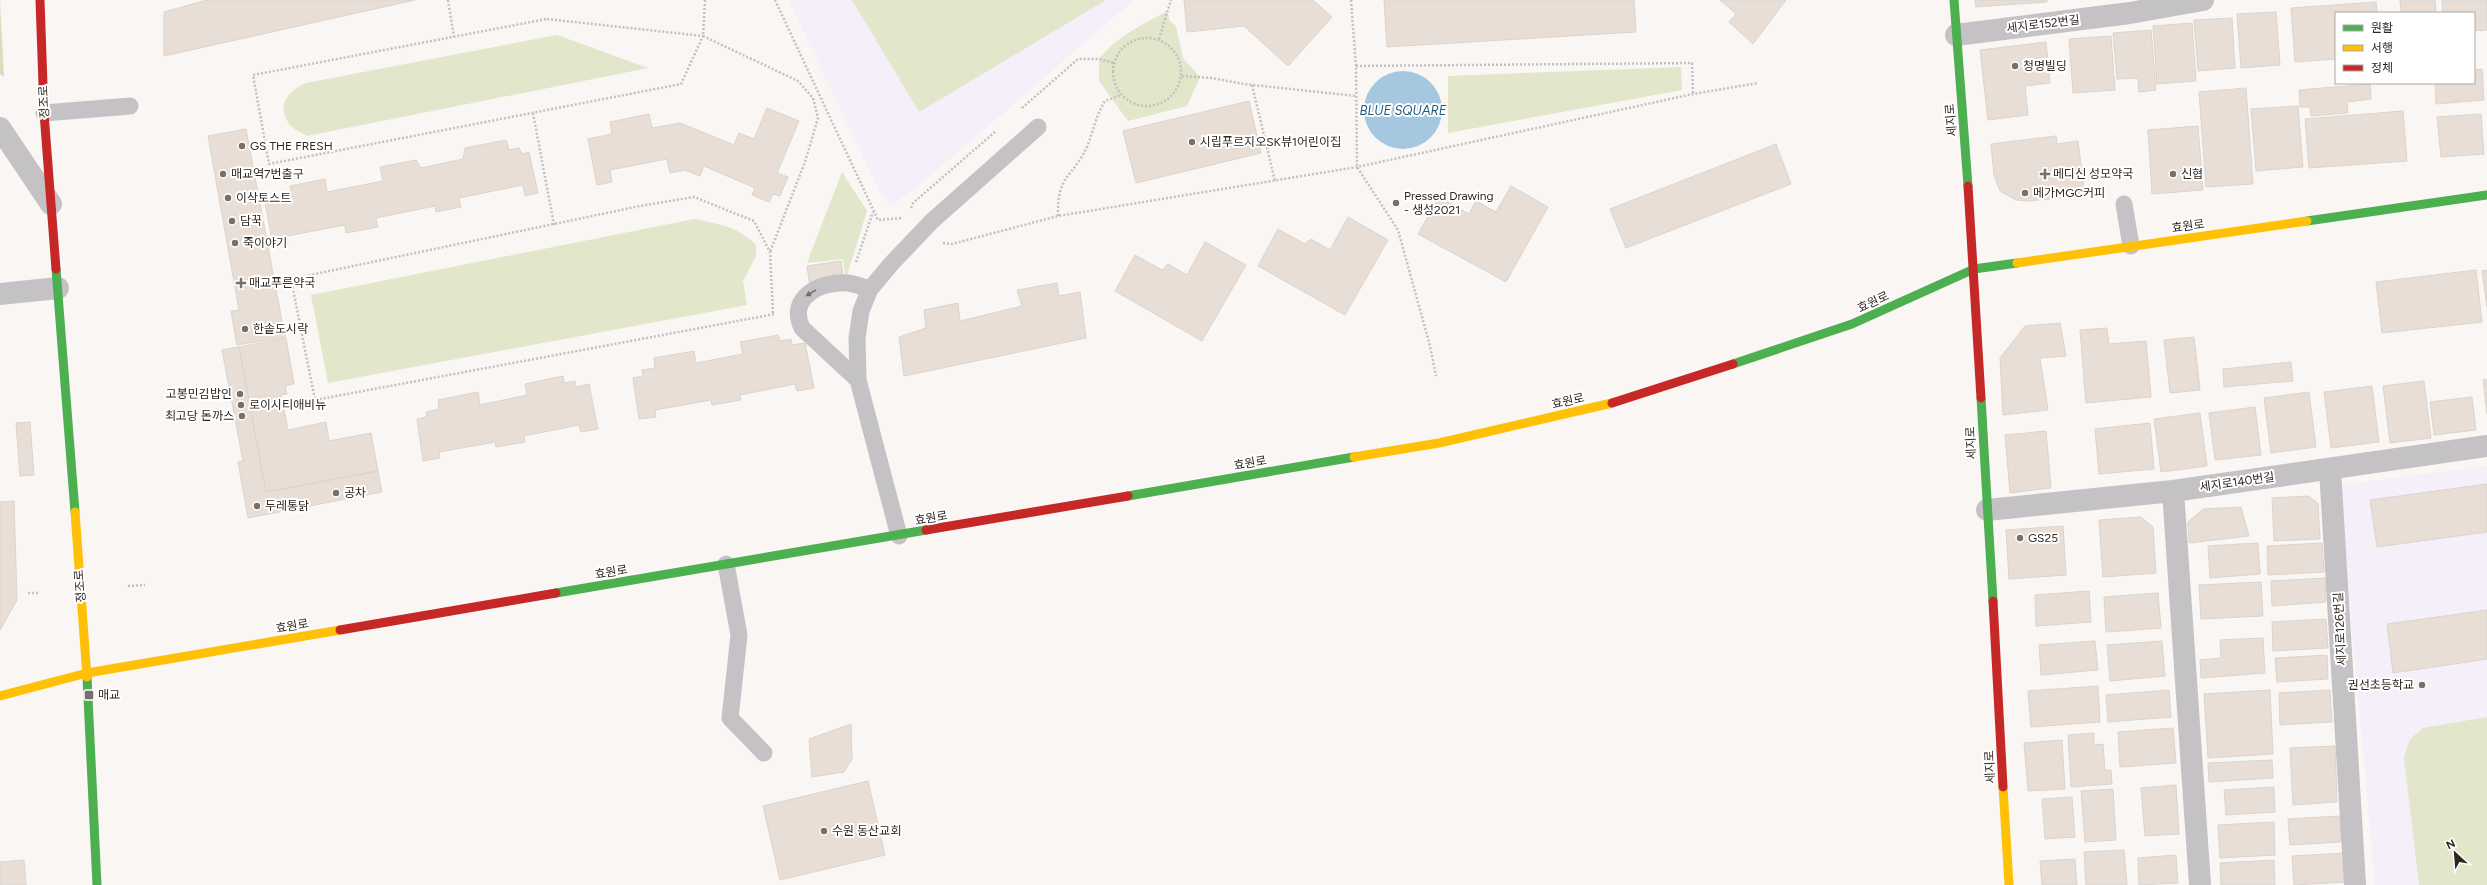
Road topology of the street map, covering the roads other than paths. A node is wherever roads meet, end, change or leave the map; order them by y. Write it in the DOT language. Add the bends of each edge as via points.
graph roads {
  1 [pos="40,0"];
  2 [pos="1954,0"];
  3 [pos="2203,0"];
  4 [pos="2130,6"];
  5 [pos="1956,35"];
  6 [pos="130,106"];
  7 [pos="44,113"];
  8 [pos="1038,127"];
  9 [pos="0,128"];
  10 [pos="2487,195"];
  11 [pos="51,204"];
  12 [pos="2124,204"];
  13 [pos="2131,246"];
  14 [pos="1974,269"];
  15 [pos="58,288"];
  16 [pos="870,289"];
  17 [pos="0,294"];
  18 [pos="858,380"];
  19 [pos="2487,446"];
  20 [pos="2330,469"];
  21 [pos="2173,491"];
  22 [pos="1987,510"];
  23 [pos="899,536"];
  24 [pos="726,564"];
  25 [pos="87,673"];
  26 [pos="0,696"];
  27 [pos="764,753"];
  28 [pos="97,885"];
  29 [pos="2009,885"];
  30 [pos="2200,885"];
  31 [pos="2355,885"];
  1 -- 7 [label="street, 정조로"];
  2 -- 5 [label="street, 세지로"];
  3 -- 4 [label="street, 세지로152번길"];
  4 -- 5 [label="street, 세지로152번길"];
  5 -- 14 [label="street, 세지로"];
  6 -- 7 [label="lane"];
  7 -- 11 [label="street, 정조로"];
  8 -- 16 [label="lane" via="923,231"];
  9 -- 11 [label="street, 정조로"];
  10 -- 13 [label="street, 효원로"];
  11 -- 15 [label="street, 정조로"];
  12 -- 13 [label="lane"];
  13 -- 14 [label="street, 효원로"];
  14 -- 22 [label="street, 세지로"];
  14 -- 23 [label="street, 효원로" via="1852,324 1614,403 1439,443"];
  15 -- 17 [label="street"];
  15 -- 25 [label="street, 정조로"];
  16 -- 18 [label="lane" via="861,311 857,338"];
  16 -- 18 [label="lane, one-way" via="848,283 809,292 801,301 798,320 802,328"];
  18 -- 23 [label="lane"];
  19 -- 20 [label="street, 세지로140번길"];
  20 -- 21 [label="street, 세지로140번길"];
  20 -- 31 [label="street, 세지로126번길"];
  21 -- 22 [label="street, 세지로140번길"];
  21 -- 30 [label="street"];
  22 -- 29 [label="street, 세지로"];
  23 -- 24 [label="street, 효원로"];
  24 -- 25 [label="street, 효원로"];
  24 -- 27 [label="lane" via="739,635 730,718"];
  25 -- 26 [label="street, 효원로"];
  25 -- 28 [label="street, 정조로"];
}
